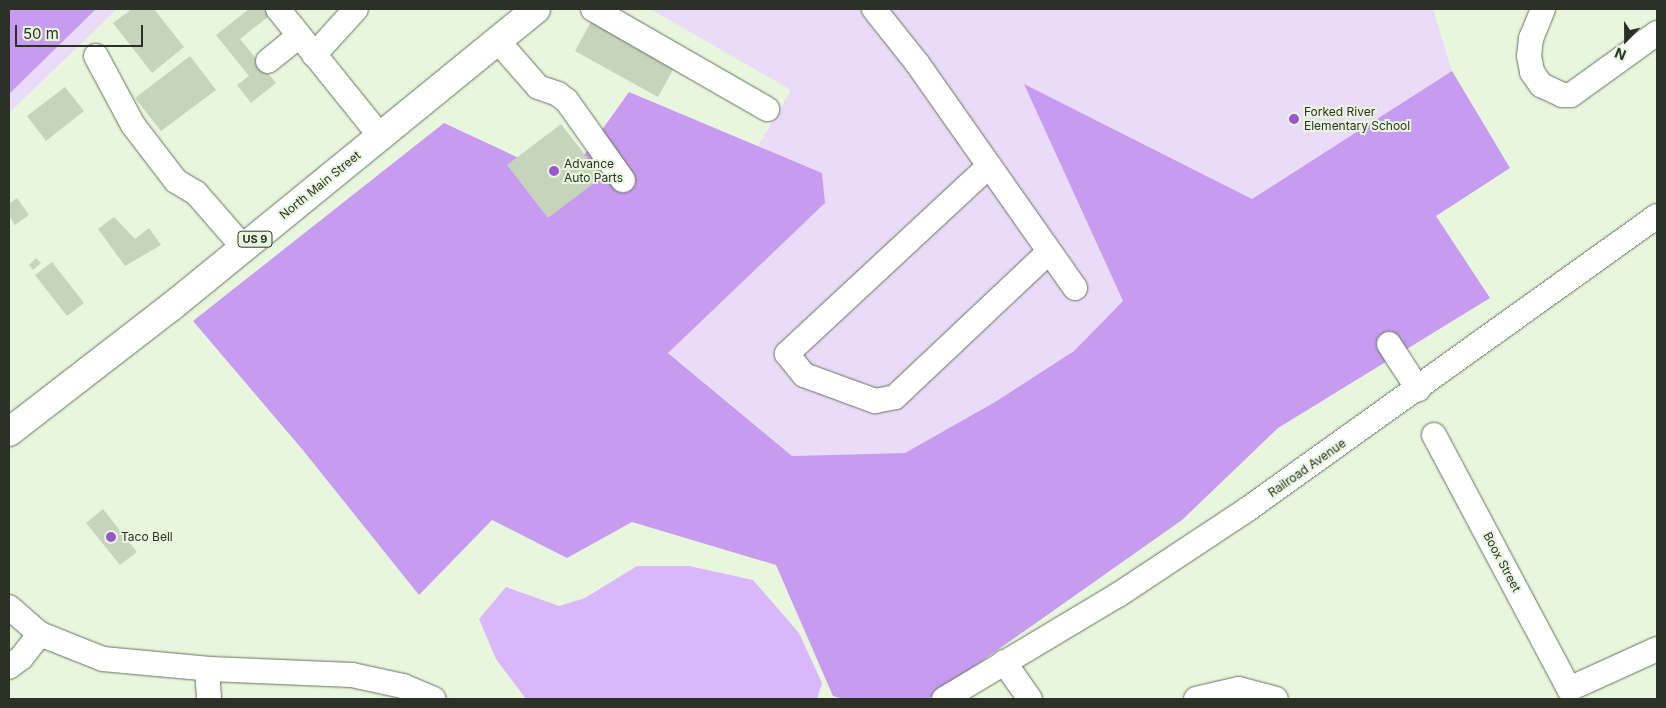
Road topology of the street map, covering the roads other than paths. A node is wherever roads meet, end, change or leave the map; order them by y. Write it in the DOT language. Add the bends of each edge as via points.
graph roads {
  1 [pos="356,9"];
  2 [pos="536,9"];
  3 [pos="593,9"];
  4 [pos="874,9"];
  5 [pos="1543,9"];
  6 [pos="285,11"];
  7 [pos="1657,33"];
  8 [pos="299,36"];
  9 [pos="497,40"];
  10 [pos="314,55"];
  11 [pos="96,56"];
  12 [pos="268,61"];
  13 [pos="767,109"];
  14 [pos="380,136"];
  15 [pos="989,166"];
  16 [pos="622,180"];
  17 [pos="1657,216"];
  18 [pos="244,248"];
  19 [pos="1049,252"];
  20 [pos="1075,288"];
  21 [pos="1389,344"];
  22 [pos="1418,390"];
  23 [pos="9,432"];
  24 [pos="1434,435"];
  25 [pos="9,606"];
  26 [pos="40,634"];
  27 [pos="1657,649"];
  28 [pos="1004,662"];
  29 [pos="9,667"];
  30 [pos="207,669"];
  31 [pos="209,699"];
  32 [pos="433,699"];
  33 [pos="944,699"];
  34 [pos="1030,699"];
  35 [pos="1196,699"];
  36 [pos="1276,699"];
  1 -- 10 [label="street"];
  2 -- 9 [label="highway, North Main Street / US 9"];
  3 -- 13 [label="street"];
  4 -- 15 [label="street"];
  5 -- 7 [label="street" via="1531,38 1528,56 1532,72 1541,85 1562,95 1571,95"];
  6 -- 8 [label="street"];
  8 -- 10 [label="street"];
  8 -- 12 [label="street"];
  9 -- 14 [label="highway, North Main Street / US 9"];
  9 -- 16 [label="street" via="538,88 558,94 567,101"];
  10 -- 14 [label="street"];
  11 -- 18 [label="street" via="132,125 176,181 196,193"];
  14 -- 18 [label="highway, North Main Street / US 9"];
  15 -- 19 [label="street"];
  15 -- 19 [label="street" via="787,354 804,376 875,401 896,397"];
  17 -- 22 [label="street, Railroad Avenue"];
  18 -- 23 [label="highway, North Main Street / US 9"];
  19 -- 20 [label="street"];
  21 -- 22 [label="street"];
  22 -- 28 [label="street, Railroad Avenue" via="1126,590"];
  24 -- 27 [label="street, Boox Street" via="1569,689"];
  25 -- 26 [label="street"];
  26 -- 29 [label="street" via="21,658"];
  26 -- 30 [label="street" via="103,659"];
  28 -- 33 [label="street, Railroad Avenue"];
  28 -- 34 [label="street"];
  30 -- 31 [label="street"];
  30 -- 32 [label="street" via="352,675 403,686"];
  35 -- 36 [label="street" via="1239,689"];
}
